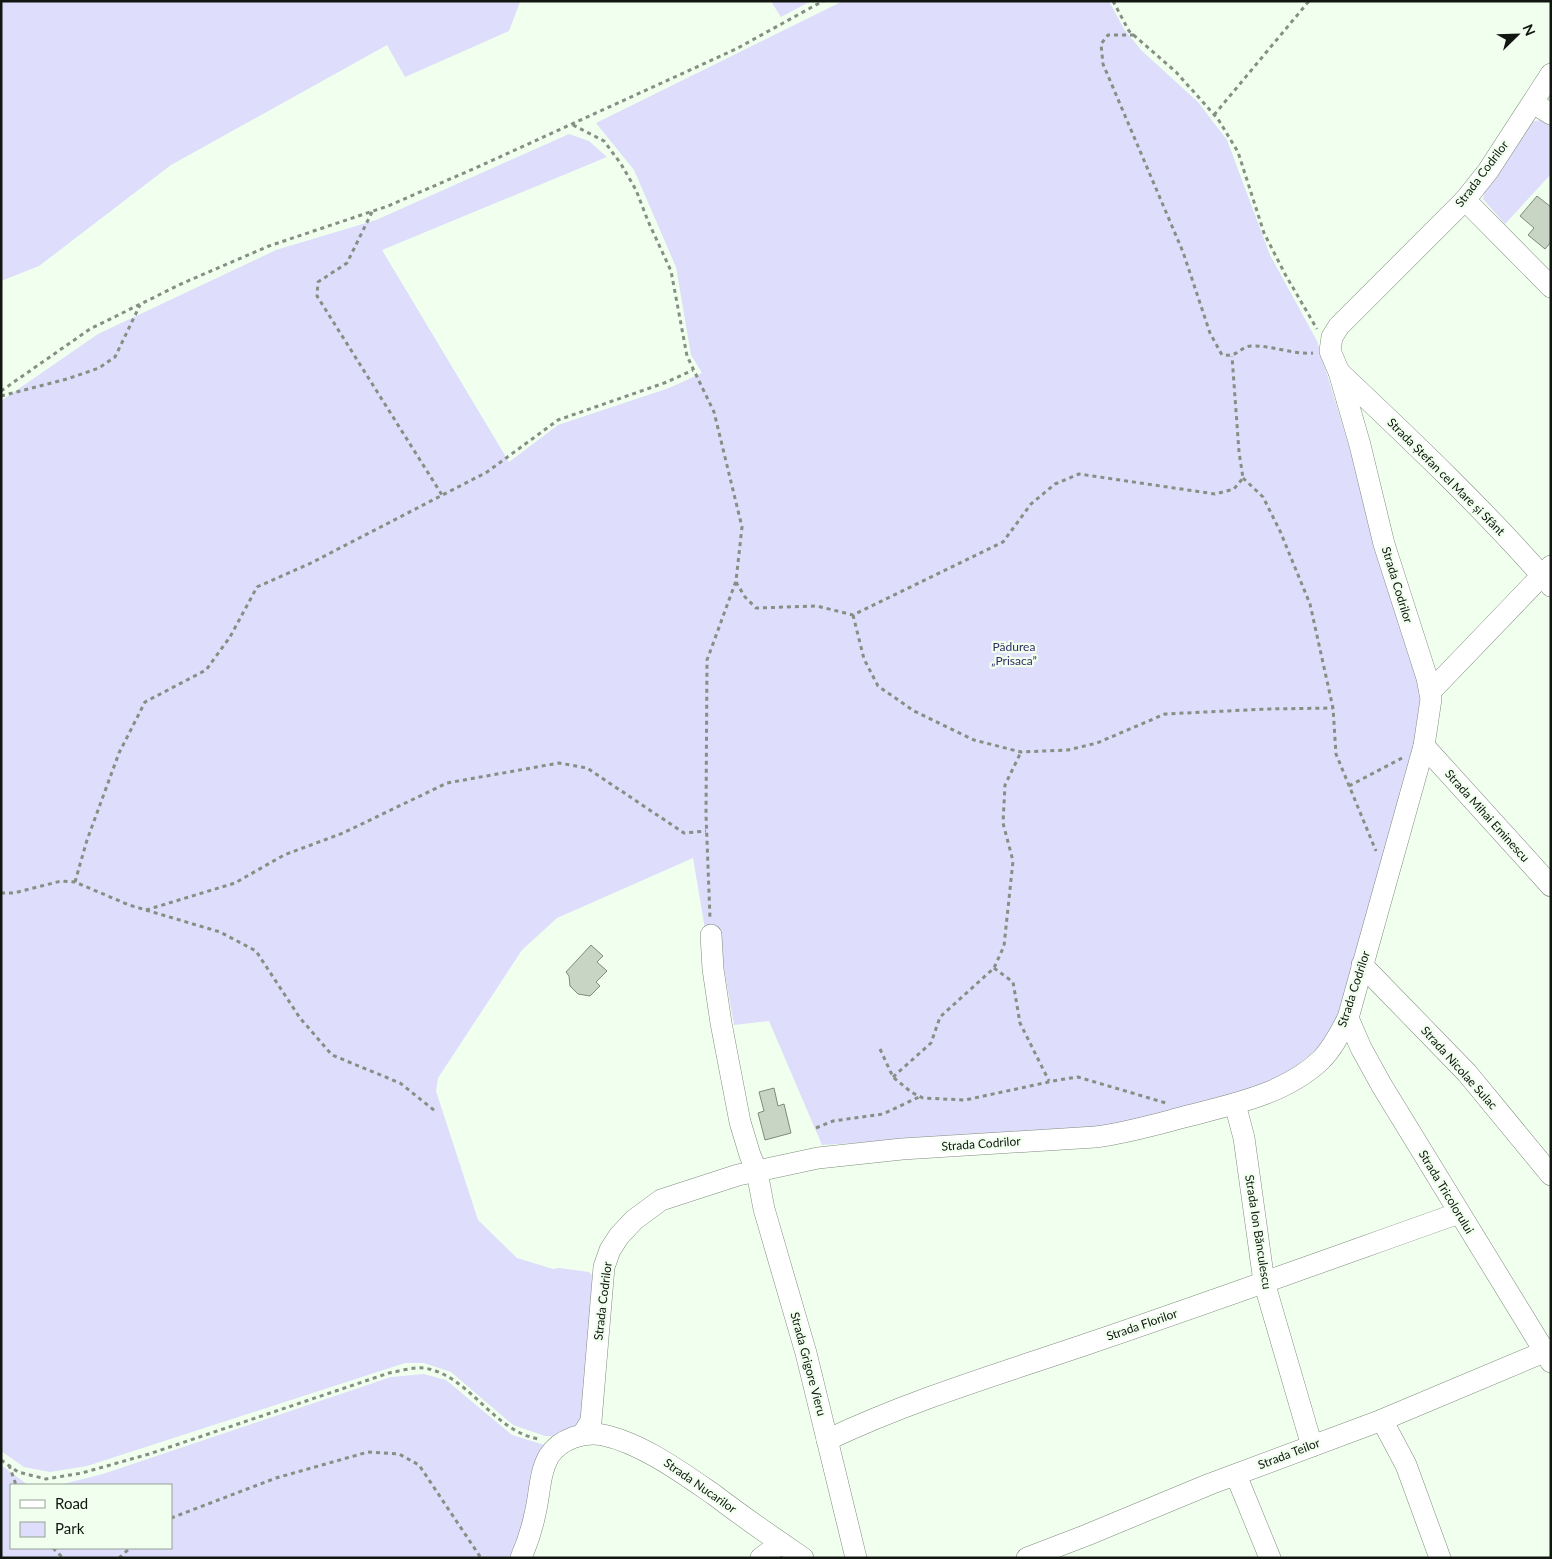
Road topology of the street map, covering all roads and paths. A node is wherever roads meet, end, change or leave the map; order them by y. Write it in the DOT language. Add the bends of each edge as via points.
graph roads {
  1 [pos="823,1"];
  2 [pos="1113,1"];
  3 [pos="1309,1"];
  4 [pos="1134,35"];
  5 [pos="1551,74"];
  6 [pos="1542,108"];
  7 [pos="1214,115"];
  8 [pos="572,125"];
  9 [pos="1465,200"];
  10 [pos="372,212"];
  11 [pos="1551,287"];
  12 [pos="140,305"];
  13 [pos="1330,352"];
  14 [pos="1232,356"];
  15 [pos="693,370"];
  16 [pos="1339,372"];
  17 [pos="1,391"];
  18 [pos="1,396"];
  19 [pos="1243,478"];
  20 [pos="442,495"];
  21 [pos="1548,576"];
  22 [pos="736,581"];
  23 [pos="853,615"];
  24 [pos="1430,692"];
  25 [pos="1332,708"];
  26 [pos="1424,746"];
  27 [pos="1021,752"];
  28 [pos="1349,786"];
  29 [pos="706,831"];
  30 [pos="1387,877"];
  31 [pos="75,882"];
  32 [pos="1551,886"];
  33 [pos="1,893"];
  34 [pos="146,910"];
  35 [pos="711,936"];
  36 [pos="1362,964"];
  37 [pos="994,968"];
  38 [pos="1348,1018"];
  39 [pos="880,1049"];
  40 [pos="894,1077"];
  41 [pos="1049,1082"];
  42 [pos="920,1096"];
  43 [pos="1171,1104"];
  44 [pos="1235,1104"];
  45 [pos="435,1111"];
  46 [pos="816,1128"];
  47 [pos="757,1172"];
  48 [pos="1551,1175"];
  49 [pos="1459,1213"];
  50 [pos="1264,1282"];
  51 [pos="1549,1354"];
  52 [pos="1382,1420"];
  53 [pos="583,1434"];
  54 [pos="827,1440"];
  55 [pos="562,1443"];
  56 [pos="1312,1446"];
  57 [pos="1,1460"];
  58 [pos="8,1465"];
  59 [pos="1236,1475"];
  60 [pos="16,1484"];
  61 [pos="172,1518"];
  62 [pos="781,1543"];
  63 [pos="54,1549"];
  64 [pos="129,1549"];
  65 [pos="63,1558"];
  66 [pos="119,1558"];
  67 [pos="481,1558"];
  68 [pos="521,1558"];
  69 [pos="761,1558"];
  70 [pos="803,1558"];
  71 [pos="856,1558"];
  72 [pos="1027,1558"];
  73 [pos="1270,1558"];
  74 [pos="1440,1558"];
  1 -- 8 [label="path" via="736,49"];
  2 -- 4 [label="path"];
  3 -- 7 [label="path"];
  4 -- 7 [label="path" via="1176,72"];
  4 -- 14 [label="path" via="1108,35 1101,44 1103,64 1183,252 1210,332 1222,356"];
  5 -- 6 [label="street, Strada Codrilor"];
  6 -- 9 [label="street, Strada Codrilor"];
  7 -- 13 [label="path" via="1238,152 1264,233"];
  8 -- 10 [label="path"];
  8 -- 15 [label="path" via="604,141 636,190 672,271 687,356"];
  9 -- 11 [label="street"];
  9 -- 13 [label="street, Strada Codrilor" via="1340,326 1332,337"];
  10 -- 12 [label="path" via="269,246"];
  10 -- 20 [label="path" via="347,262 318,282 317,296"];
  12 -- 17 [label="path" via="90,329"];
  12 -- 18 [label="path" via="115,357 99,368"];
  13 -- 14 [label="path" via="1309,353 1248,346"];
  13 -- 16 [label="street, Strada Codrilor"];
  14 -- 19 [label="path"];
  15 -- 20 [label="path" via="558,420 487,472"];
  15 -- 22 [label="path" via="714,412 742,528"];
  16 -- 21 [label="street, Strada Ștefan cel Mare și Sfânt"];
  16 -- 24 [label="street, Strada Codrilor" via="1384,544"];
  19 -- 23 [label="path" via="1234,489 1215,494 1079,474 1054,484 1031,504 1003,542"];
  19 -- 25 [label="path" via="1263,497 1310,604"];
  20 -- 31 [label="path" via="311,563 257,587 230,637 206,670 145,702 119,752"];
  21 -- 24 [label="street"];
  22 -- 23 [label="path" via="756,608 817,606"];
  22 -- 29 [label="path" via="707,660"];
  23 -- 27 [label="path" via="864,659 878,686 914,711 974,740"];
  24 -- 26 [label="street, Strada Codrilor"];
  25 -- 27 [label="path" via="1165,714 1097,743 1068,750"];
  25 -- 28 [label="path" via="1336,754"];
  26 -- 28 [label="path"];
  26 -- 30 [label="street, Strada Codrilor"];
  26 -- 32 [label="street, Strada Mihai Eminescu"];
  27 -- 37 [label="path" via="1005,784 1004,823 1013,861 1004,946"];
  28 -- 30 [label="path"];
  29 -- 34 [label="path" via="684,833 587,768 559,763 447,783 343,833 284,855 235,883"];
  29 -- 35 [label="path"];
  30 -- 36 [label="street, Strada Codrilor"];
  31 -- 33 [label="path" via="61,881 14,893"];
  31 -- 34 [label="path"];
  34 -- 45 [label="path" via="220,932 256,952 300,1018 332,1055 400,1083"];
  35 -- 47 [label="street, Strada Grigore Vieru" via="721,1024 740,1122"];
  36 -- 38 [label="street, Strada Codrilor"];
  36 -- 48 [label="street, Strada Nicolae Sulac" via="1467,1073"];
  37 -- 40 [label="path" via="940,1017 931,1043"];
  37 -- 41 [label="path" via="1013,982 1020,1023"];
  38 -- 44 [label="street, Strada Codrilor" via="1321,1059 1304,1073"];
  38 -- 49 [label="street, Strada Tricolorului" via="1382,1086"];
  39 -- 40 [label="path"];
  40 -- 42 [label="path"];
  41 -- 42 [label="path" via="965,1100"];
  41 -- 43 [label="path" via="1078,1077"];
  42 -- 46 [label="path" via="883,1114 833,1121"];
  44 -- 47 [label="street, Strada Codrilor" via="1122,1134 828,1157"];
  44 -- 50 [label="street, Strada Ion Bănculescu" via="1244,1138"];
  47 -- 53 [label="street, Strada Codrilor" via="661,1200 619,1236 604,1267 591,1420"];
  47 -- 54 [label="street, Strada Grigore Vieru" via="764,1209 806,1353"];
  49 -- 50 [label="street, Strada Florilor"];
  49 -- 51 [label="street, Strada Tricolorului"];
  50 -- 54 [label="street, Strada Florilor" via="953,1388"];
  50 -- 56 [label="street, Strada Ion Bănculescu"];
  51 -- 52 [label="street, Strada Teilor"];
  52 -- 56 [label="street, Strada Teilor"];
  52 -- 74 [label="street" via="1406,1465"];
  53 -- 55 [label="street, Strada Nucarilor"];
  53 -- 62 [label="street, Strada Nucarilor" via="602,1434 663,1460"];
  54 -- 71 [label="street, Strada Grigore Vieru"];
  55 -- 58 [label="path" via="532,1438 510,1428 447,1375 422,1368 390,1373 149,1454 82,1473 46,1479 18,1472"];
  55 -- 68 [label="street, Strada Nucarilor" via="550,1455 542,1474 535,1514"];
  56 -- 59 [label="street, Strada Teilor"];
  57 -- 58 [label="path"];
  58 -- 60 [label="path"];
  59 -- 72 [label="street, Strada Teilor"];
  59 -- 73 [label="street"];
  61 -- 67 [label="path" via="276,1478 368,1452 399,1454 419,1465"];
  62 -- 69 [label="street"];
  62 -- 70 [label="street, Strada Nucarilor"];
  63 -- 65 [label="path"];
  64 -- 66 [label="path"];
}
